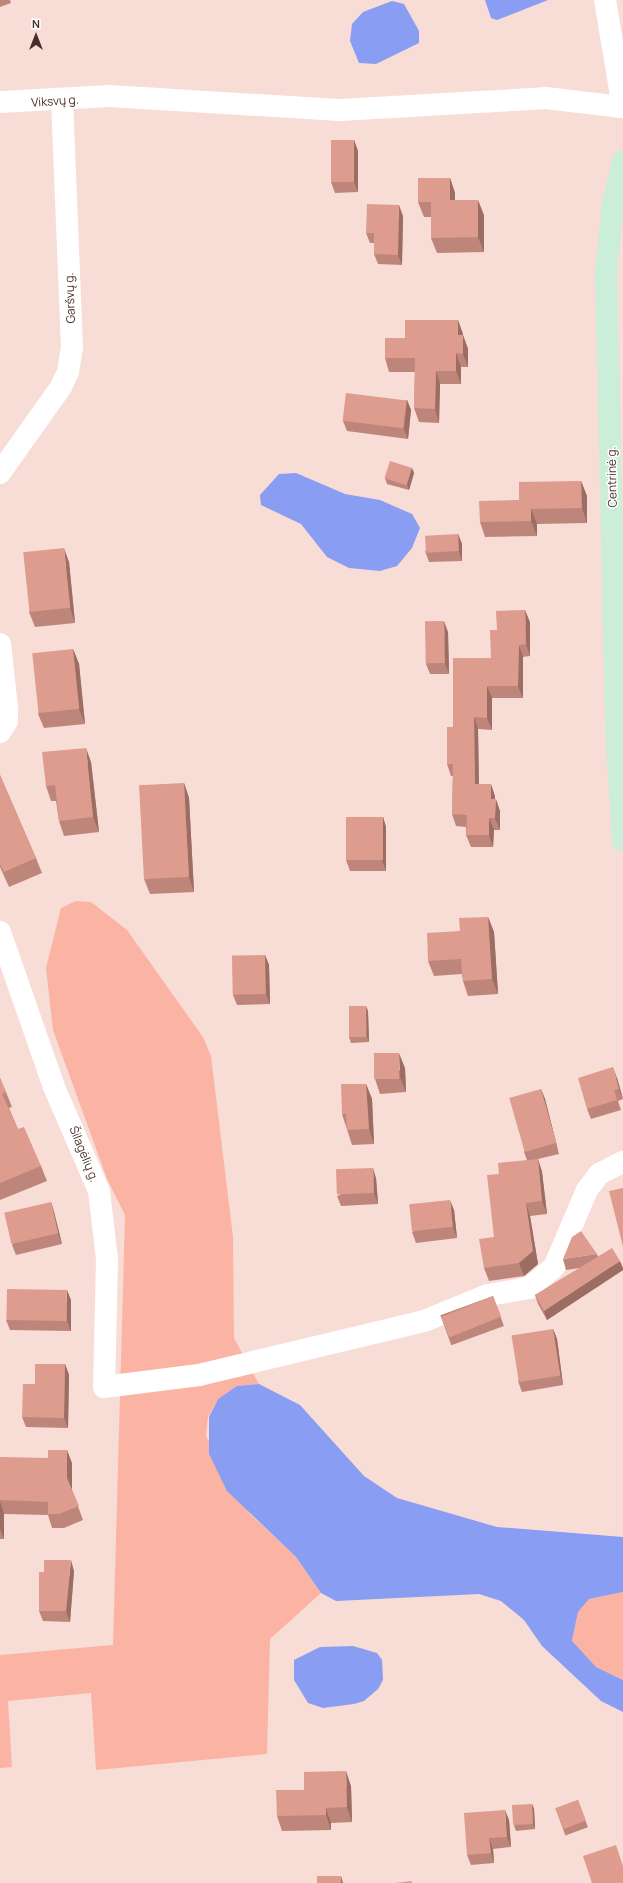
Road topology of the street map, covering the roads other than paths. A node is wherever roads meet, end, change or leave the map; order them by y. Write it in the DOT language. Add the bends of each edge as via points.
graph roads {
  1 [pos="611,5"];
  2 [pos="62,101"];
  3 [pos="0,102"];
  4 [pos="622,107"];
  5 [pos="623,161"];
  6 [pos="618,206"];
  7 [pos="0,473"];
  8 [pos="0,644"];
  9 [pos="0,732"];
  10 [pos="623,841"];
  11 [pos="0,932"];
  12 [pos="623,1162"];
  1 -- 4 [label="street"];
  2 -- 3 [label="street, Viksvų g."];
  2 -- 4 [label="street, Viksvų g." via="110,96 340,110 546,98"];
  2 -- 7 [label="street, Garšvų g." via="72,348 68,372 61,387"];
  5 -- 6 [label="main road, Centrinė g."];
  6 -- 10 [label="main road, Centrinė g." via="606,314 616,729"];
  8 -- 9 [label="street" via="7,707 7,722"];
  11 -- 12 [label="street, Šilagėlių g." via="54,1087 99,1191 107,1259 104,1387 199,1375 424,1321 488,1295 529,1288 554,1267 587,1190 599,1174"];
}
